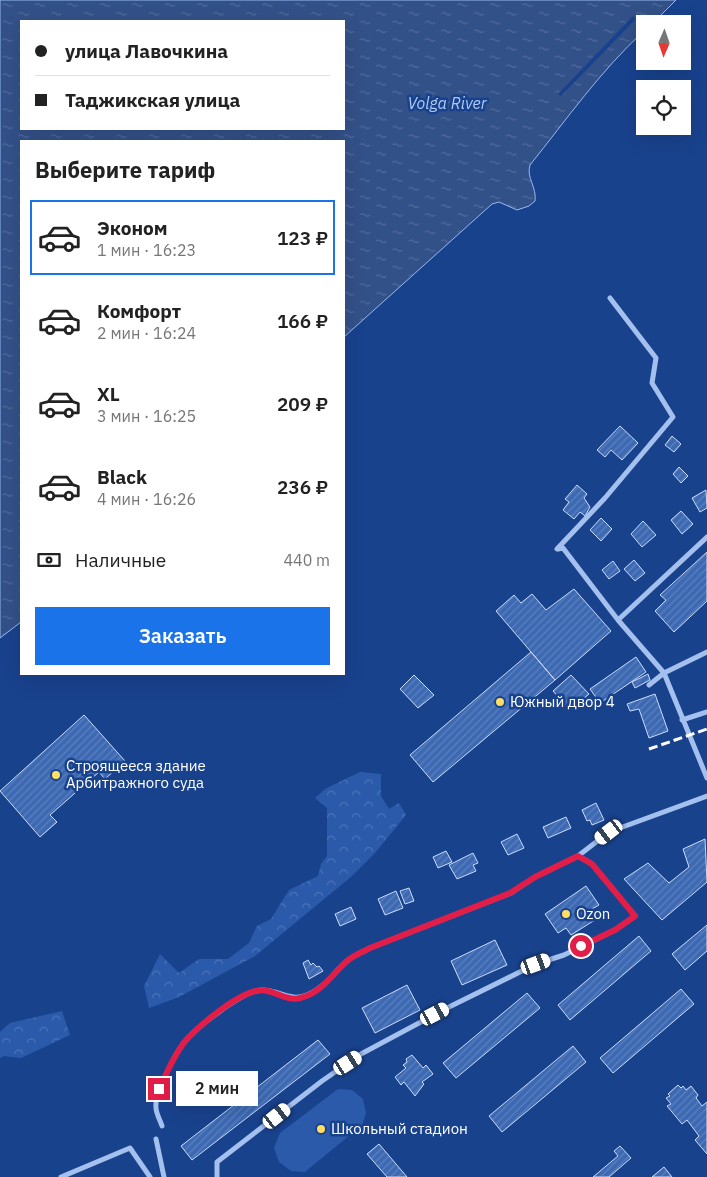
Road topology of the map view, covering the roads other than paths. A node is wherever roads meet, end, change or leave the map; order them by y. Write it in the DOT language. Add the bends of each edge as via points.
graph roads {
  1 [pos="610,298"];
  2 [pos="707,537"];
  3 [pos="618,620"];
  4 [pos="707,652"];
  5 [pos="664,674"];
  6 [pos="649,685"];
  7 [pos="707,712"];
  8 [pos="682,720"];
  9 [pos="707,778"];
  10 [pos="707,796"];
  11 [pos="578,856"];
  12 [pos="162,1126"];
  13 [pos="156,1139"];
  14 [pos="61,1177"];
  15 [pos="150,1177"];
  16 [pos="164,1177"];
  17 [pos="217,1177"];
  1 -- 3 [label="street" via="656,358 652,382 673,417 606,498 557,549 563,548"];
  2 -- 3 [label="street"];
  3 -- 5 [label="street"];
  4 -- 5 [label="street"];
  5 -- 6 [label="street"];
  5 -- 8 [label="street"];
  7 -- 8 [label="street"];
  8 -- 9 [label="street"];
  10 -- 11 [label="street" via="609,832"];
  11 -- 12 [label="street" via="510,893 370,948 350,959 315,992 299,999 264,991 237,999 187,1039 159,1089 155,1107"];
  11 -- 17 [label="street" via="592,864 635,916 615,930 564,955 536,964 362,1054 217,1162"];
  13 -- 16 [label="street"];
  14 -- 15 [label="street" via="130,1148"];
}
